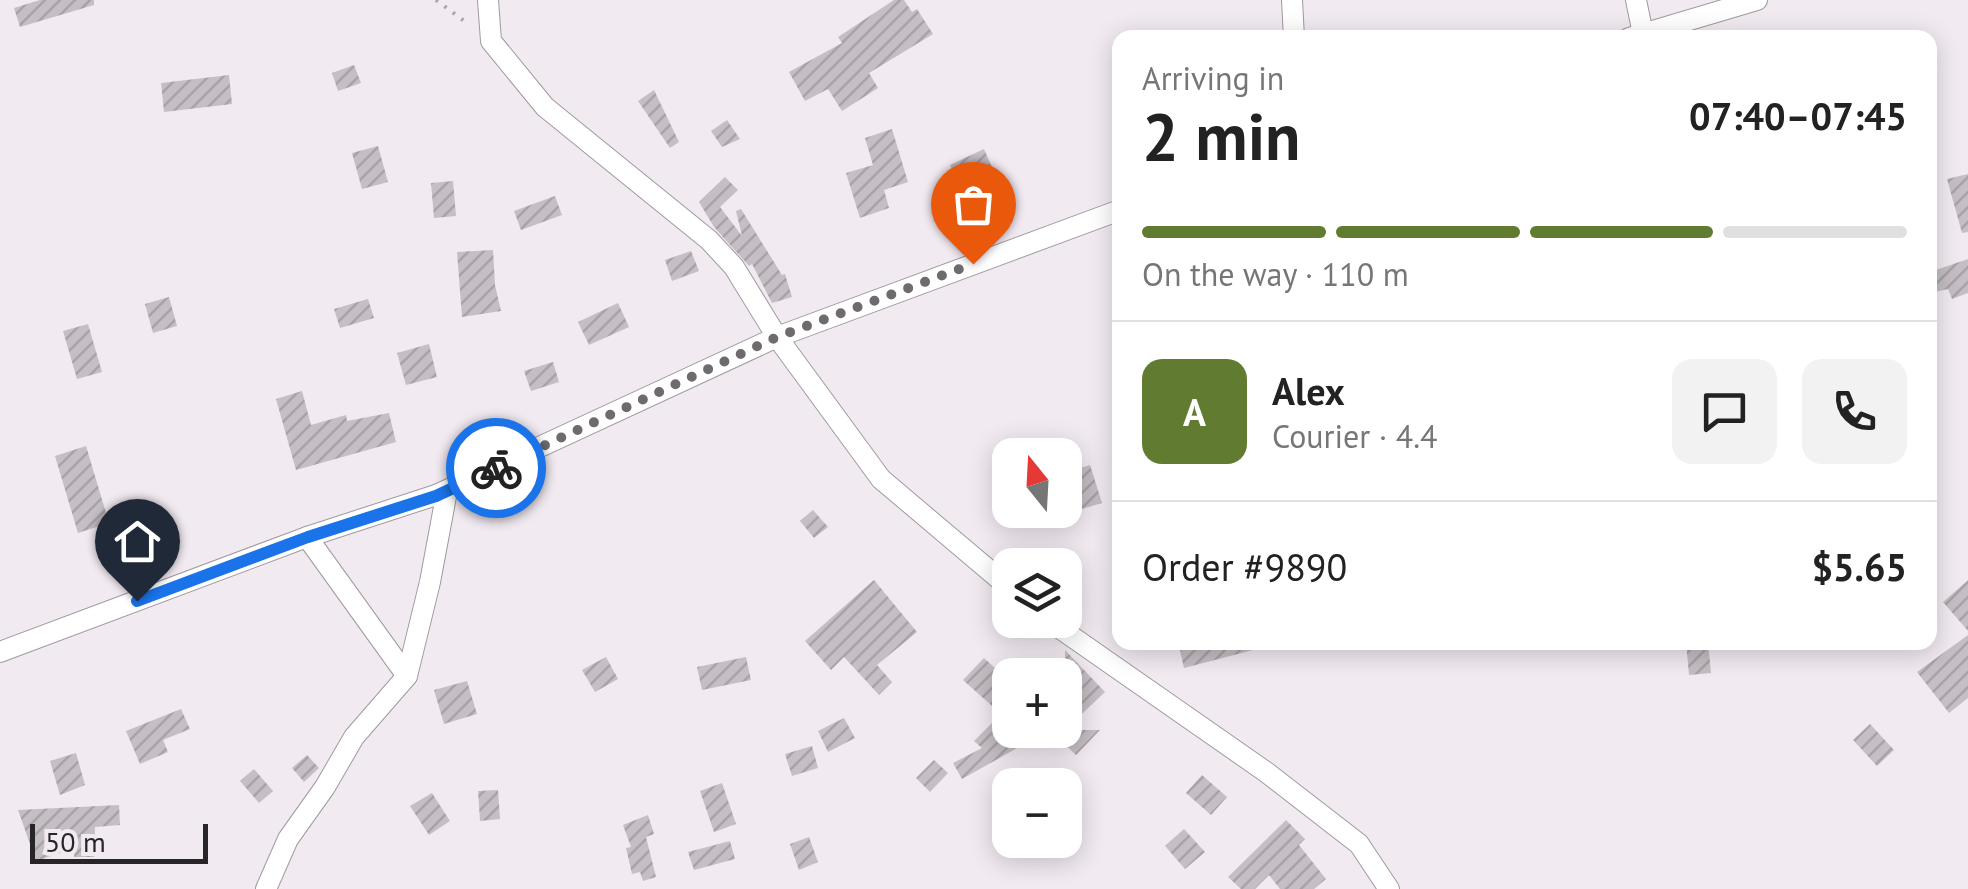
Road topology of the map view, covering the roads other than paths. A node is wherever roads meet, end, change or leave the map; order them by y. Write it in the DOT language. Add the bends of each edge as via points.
graph roads {
  1 [pos="488,0"];
  2 [pos="1292,0"];
  3 [pos="1636,0"];
  4 [pos="1757,0"];
  5 [pos="1294,30"];
  6 [pos="1636,30"];
  7 [pos="1656,30"];
  8 [pos="1112,213"];
  9 [pos="777,337"];
  10 [pos="448,491"];
  11 [pos="308,537"];
  12 [pos="992,573"];
  13 [pos="1074,638"];
  14 [pos="0,652"];
  15 [pos="407,676"];
  16 [pos="266,889"];
  17 [pos="1389,889"];
  1 -- 9 [label="street" via="491,41 544,107 709,240"];
  2 -- 5 [label="street"];
  3 -- 6 [label="street"];
  4 -- 7 [label="street"];
  8 -- 9 [label="street"];
  9 -- 10 [label="street"];
  9 -- 12 [label="street" via="882,479"];
  10 -- 11 [label="street"];
  10 -- 15 [label="street"];
  11 -- 14 [label="street"];
  11 -- 15 [label="street"];
  13 -- 17 [label="street" via="1359,844"];
  15 -- 16 [label="street" via="354,737 288,839"];
}
